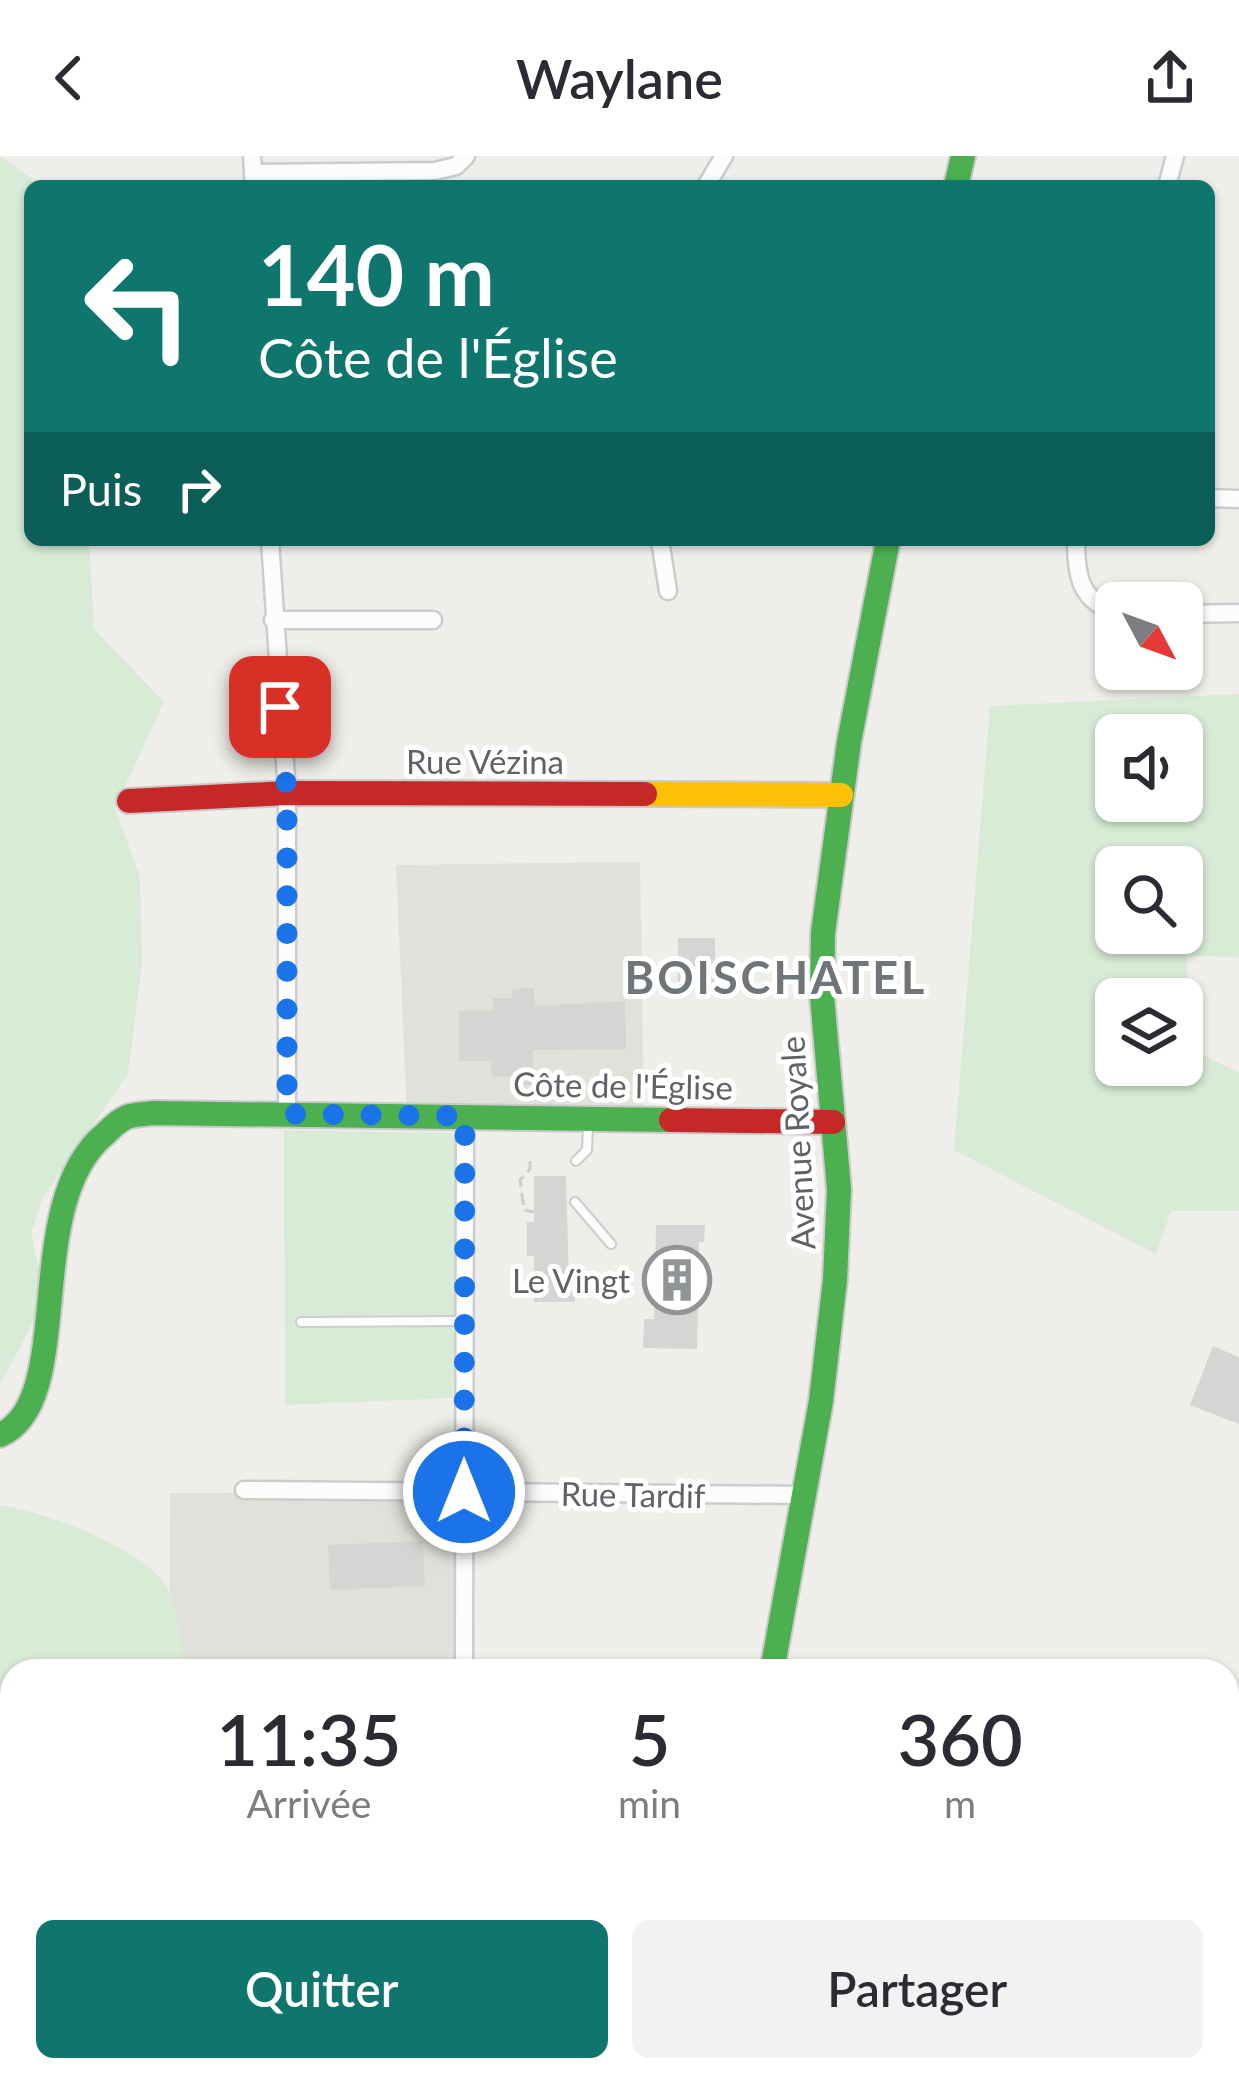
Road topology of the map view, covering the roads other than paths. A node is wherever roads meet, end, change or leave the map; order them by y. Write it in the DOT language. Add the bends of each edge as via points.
graph roads {
  1 [pos="466,156"];
  2 [pos="253,172"];
  3 [pos="270,546"];
  4 [pos="661,546"];
  5 [pos="887,546"];
  6 [pos="1076,546"];
  7 [pos="668,591"];
  8 [pos="1095,602"];
  9 [pos="1203,614"];
  10 [pos="1239,614"];
  11 [pos="273,620"];
  12 [pos="433,620"];
  13 [pos="287,794"];
  14 [pos="841,795"];
  15 [pos="129,801"];
  16 [pos="287,1114"];
  17 [pos="465,1116"];
  18 [pos="589,1118"];
  19 [pos="833,1122"];
  20 [pos="576,1161"];
  21 [pos="575,1202"];
  22 [pos="611,1244"];
  23 [pos="465,1321"];
  24 [pos="301,1322"];
  25 [pos="0,1435"];
  26 [pos="244,1490"];
  27 [pos="464,1492"];
  28 [pos="806,1496"];
  29 [pos="464,1659"];
  30 [pos="774,1659"];
  1 -- 2 [label="street" via="435,171"];
  3 -- 11 [label="street"];
  4 -- 7 [label="street"];
  5 -- 14 [label="street, Avenue Royale"];
  6 -- 8 [label="street" via="1076,572"];
  9 -- 10 [label="street"];
  11 -- 12 [label="street"];
  11 -- 13 [label="street"];
  13 -- 14 [label="street, Rue Vézina"];
  13 -- 15 [label="street, Rue Vézina"];
  13 -- 16 [label="street"];
  14 -- 19 [label="street, Avenue Royale" via="823,933"];
  16 -- 17 [label="street, Côte de l'Église"];
  16 -- 25 [label="street, Côte de l'Église" via="125,1117 96,1142 61,1205 38,1389 28,1413"];
  17 -- 18 [label="street, Côte de l'Église"];
  17 -- 23 [label="street"];
  18 -- 19 [label="street, Côte de l'Église"];
  18 -- 20 [label="lane" via="587,1150"];
  19 -- 28 [label="street, Avenue Royale" via="835,1280"];
  21 -- 22 [label="lane"];
  23 -- 24 [label="lane"];
  23 -- 27 [label="street"];
  26 -- 27 [label="street, Rue Tardif"];
  27 -- 28 [label="street, Rue Tardif"];
  27 -- 29 [label="street"];
  28 -- 30 [label="street, Avenue Royale"];
}
